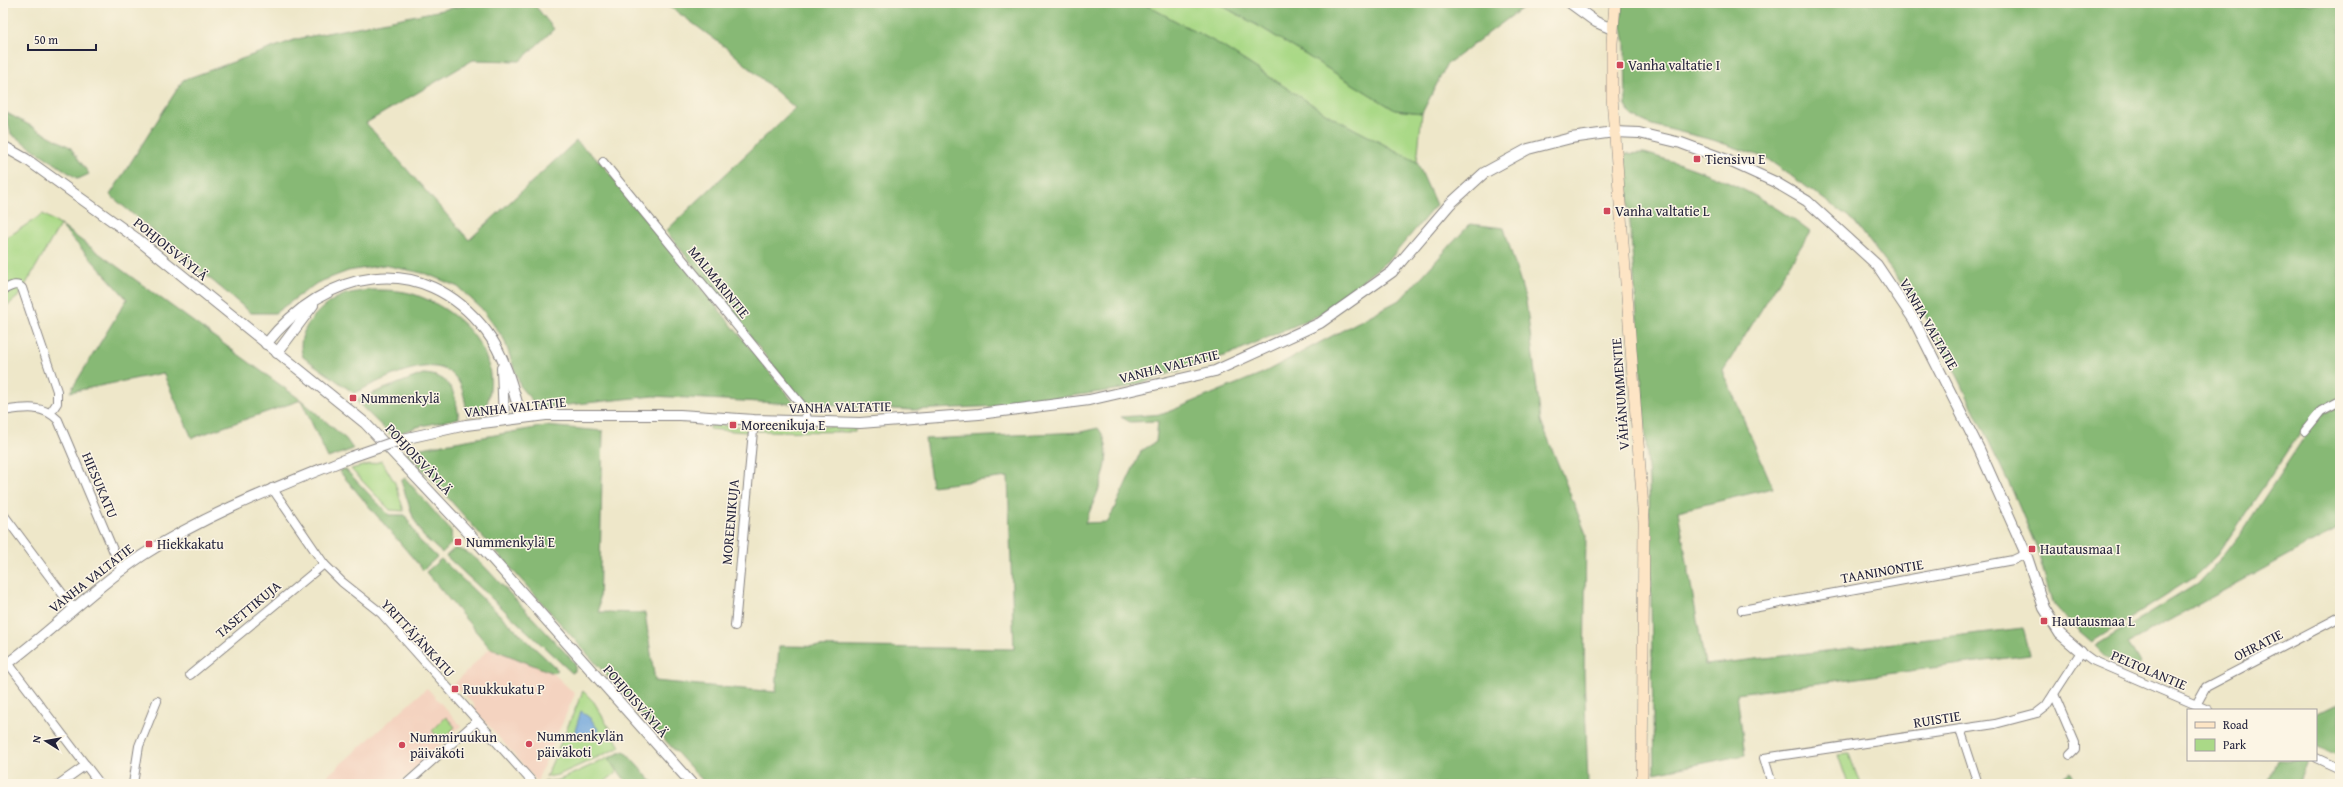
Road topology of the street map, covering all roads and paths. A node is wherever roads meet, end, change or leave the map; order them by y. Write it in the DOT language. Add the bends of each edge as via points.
graph roads {
  1 [pos="1570,3"];
  2 [pos="1615,3"];
  3 [pos="1612,29"];
  4 [pos="1614,132"];
  5 [pos="3,146"];
  6 [pos="603,162"];
  7 [pos="3,290"];
  8 [pos="326,294"];
  9 [pos="266,344"];
  10 [pos="497,349"];
  11 [pos="277,353"];
  12 [pos="2340,401"];
  13 [pos="3,411"];
  14 [pos="51,412"];
  15 [pos="521,417"];
  16 [pos="504,420"];
  17 [pos="754,420"];
  18 [pos="808,422"];
  19 [pos="2304,431"];
  20 [pos="272,488"];
  21 [pos="3,514"];
  22 [pos="2026,554"];
  23 [pos="324,564"];
  24 [pos="122,571"];
  25 [pos="73,608"];
  26 [pos="1742,610"];
  27 [pos="2340,617"];
  28 [pos="735,626"];
  29 [pos="2081,652"];
  30 [pos="6,665"];
  31 [pos="190,675"];
  32 [pos="2054,694"];
  33 [pos="157,701"];
  34 [pos="2196,705"];
  35 [pos="2206,709"];
  36 [pos="477,721"];
  37 [pos="1960,729"];
  38 [pos="2070,755"];
  39 [pos="2317,758"];
  40 [pos="86,765"];
  41 [pos="2340,769"];
  42 [pos="59,784"];
  43 [pos="100,784"];
  44 [pos="133,784"];
  45 [pos="406,784"];
  46 [pos="534,784"];
  47 [pos="692,784"];
  48 [pos="1642,784"];
  49 [pos="1772,784"];
  50 [pos="1978,784"];
  1 -- 3 [label="street" via="1596,22"];
  2 -- 3 [label="main road, VÄHÄNUMMENTIE"];
  3 -- 4 [label="main road, VÄHÄNUMMENTIE"];
  4 -- 18 [label="street, VANHA VALTATIE" via="1571,138 1528,150 1484,173 1450,204 1392,272 1320,323 1214,371 1089,400 979,414 860,423"];
  4 -- 22 [label="street, VANHA VALTATIE" via="1639,133 1681,143 1764,176 1807,201 1877,265 1914,320 1979,449"];
  4 -- 48 [label="main road, VÄHÄNUMMENTIE" via="1644,522"];
  5 -- 9 [label="street, POHJOISVÄYLÄ" via="26,159 136,238"];
  6 -- 18 [label="street, MALMARINTIE" via="804,408"];
  7 -- 14 [label="street" via="12,285 22,288 57,390 57,403"];
  8 -- 9 [label="street" via="293,315"];
  8 -- 10 [label="street" via="354,280 372,277 392,276 428,285 461,304 487,332"];
  8 -- 11 [label="street" via="310,308"];
  9 -- 11 [label="street, POHJOISVÄYLÄ"];
  10 -- 15 [label="street"];
  10 -- 16 [label="street" via="503,376"];
  11 -- 47 [label="street, POHJOISVÄYLÄ" via="353,413 402,460"];
  12 -- 19 [label="street" via="2321,411"];
  13 -- 14 [label="street" via="29,407"];
  14 -- 24 [label="street, HIESUKATU" via="58,420"];
  15 -- 16 [label="street, VANHA VALTATIE"];
  15 -- 17 [label="street, VANHA VALTATIE" via="579,414 680,415"];
  16 -- 20 [label="street, VANHA VALTATIE, bridge" via="466,425 403,439"];
  17 -- 18 [label="street, VANHA VALTATIE"];
  17 -- 28 [label="street, MOREENIKUJA"];
  20 -- 23 [label="street, YRITTÄJÄNKATU"];
  20 -- 24 [label="street, VANHA VALTATIE" via="183,531"];
  21 -- 25 [label="street"];
  22 -- 26 [label="street, TAANINONTIE" via="2013,560"];
  22 -- 29 [label="street, VANHA VALTATIE" via="2044,608 2060,634"];
  23 -- 31 [label="street, TASETTIKUJA"];
  23 -- 36 [label="street, YRITTÄJÄNKATU" via="381,613"];
  24 -- 25 [label="street, VANHA VALTATIE"];
  25 -- 30 [label="street, VANHA VALTATIE"];
  27 -- 34 [label="street, OHRATIE" via="2206,687"];
  29 -- 32 [label="street, RUISTIE"];
  29 -- 34 [label="street, PELTOLANTIE" via="2092,660"];
  30 -- 40 [label="street" via="16,673"];
  32 -- 37 [label="street, RUISTIE" via="2037,714"];
  32 -- 38 [label="street" via="2075,743 2075,750"];
  33 -- 44 [label="street" via="139,746"];
  34 -- 35 [label="street, PELTOLANTIE"];
  36 -- 45 [label="street"];
  36 -- 46 [label="street, YRITTÄJÄNKATU"];
  37 -- 49 [label="street, RUISTIE" via="1764,758"];
  37 -- 50 [label="street"];
  39 -- 41 [label="street"];
  40 -- 42 [label="street"];
  40 -- 43 [label="street"];
}
